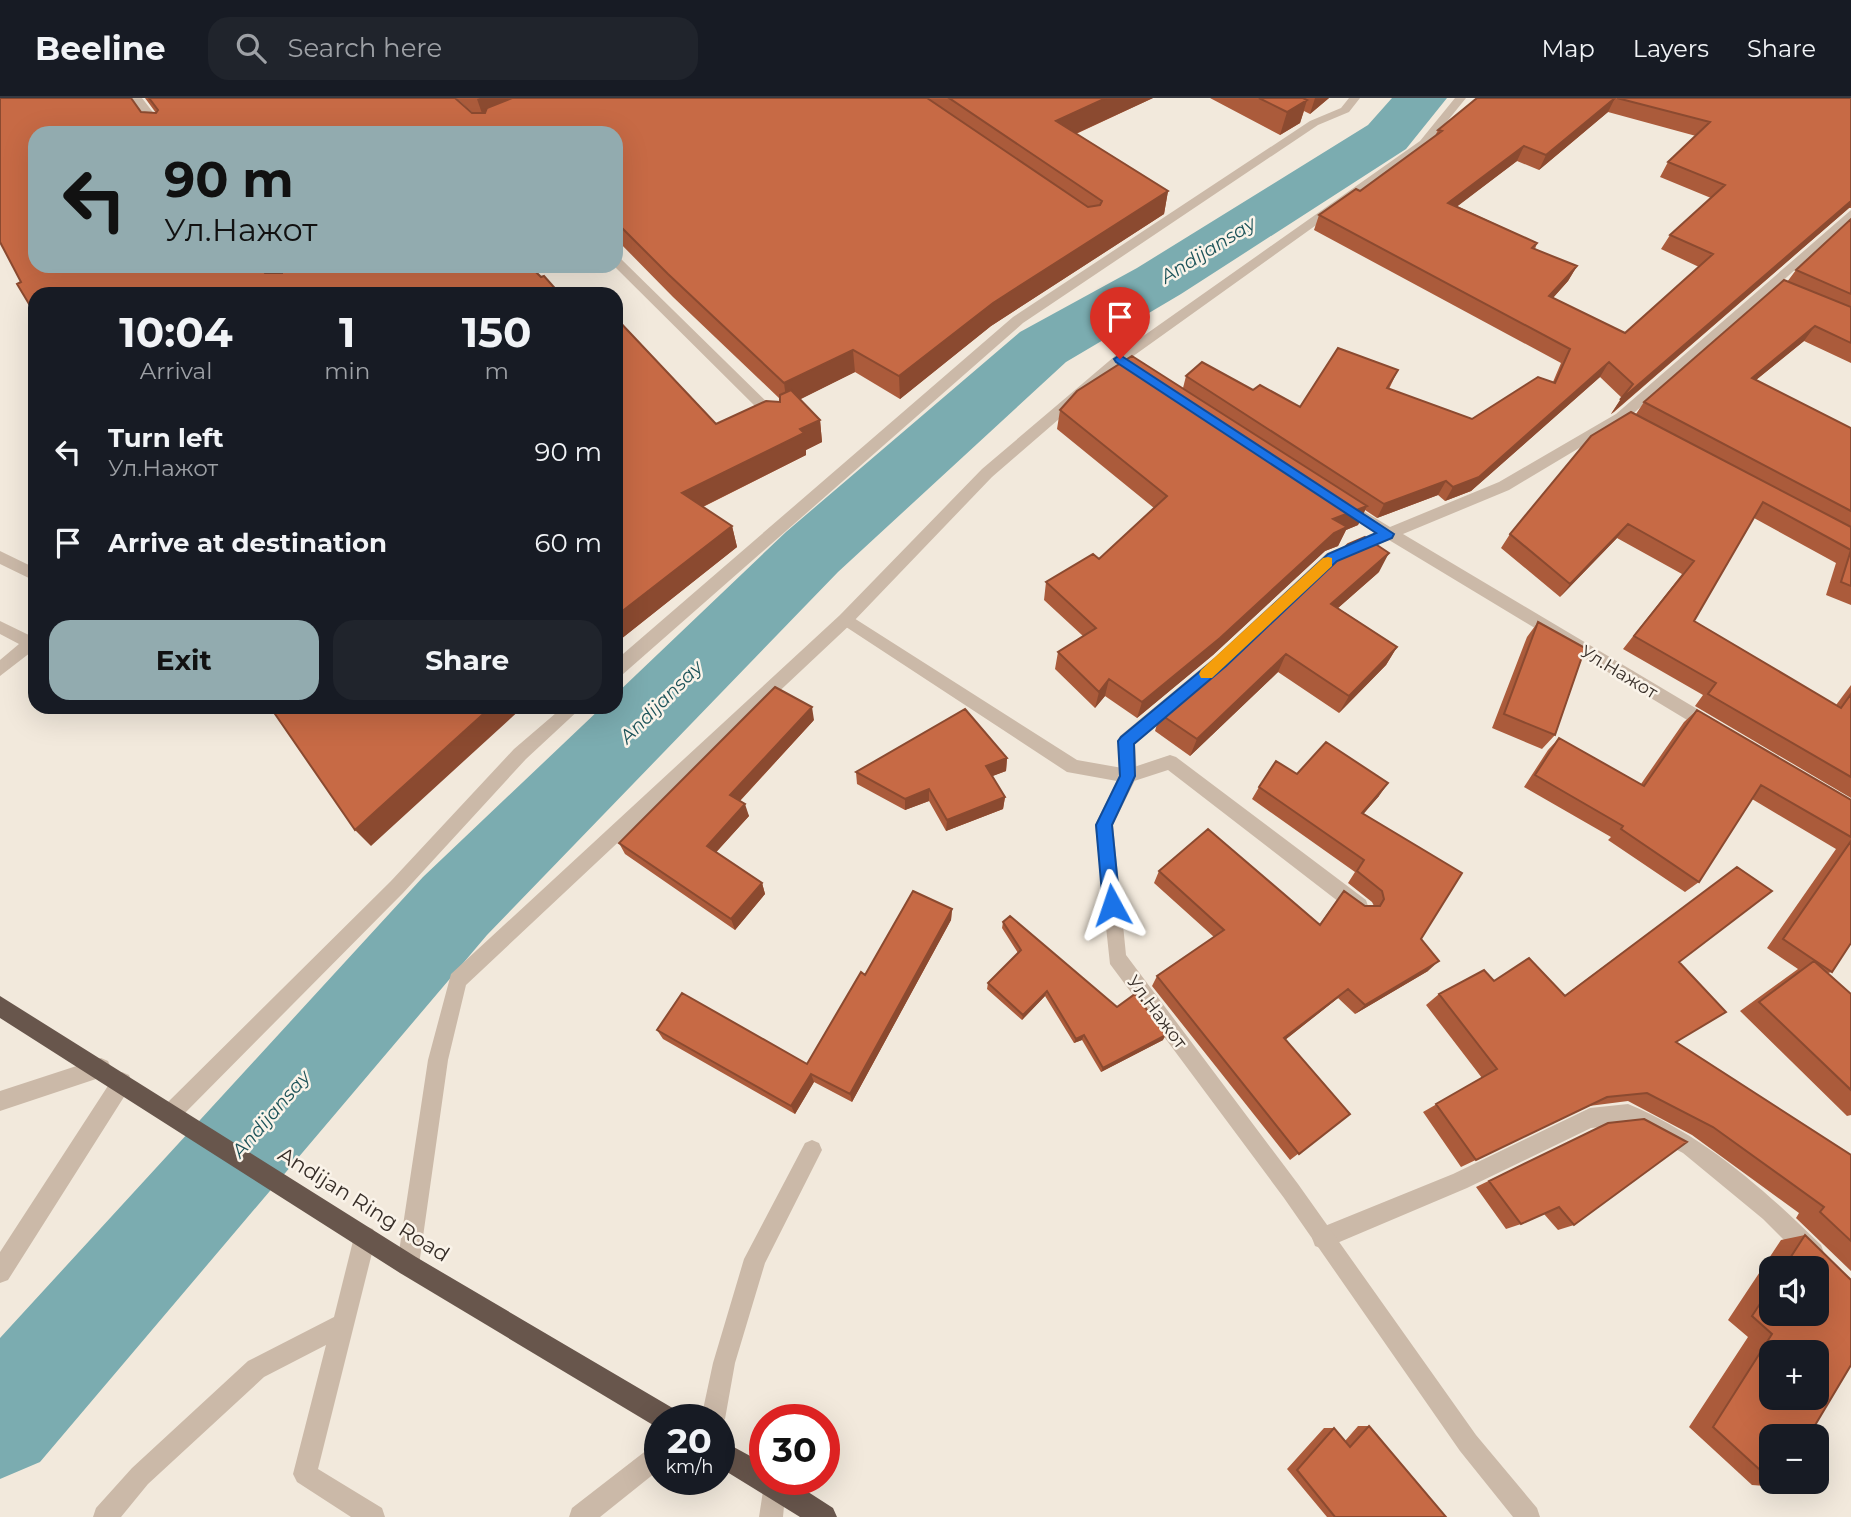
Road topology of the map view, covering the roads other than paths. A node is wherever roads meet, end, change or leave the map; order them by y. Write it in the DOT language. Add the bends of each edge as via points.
graph roads {
  1 [pos="136,98"];
  2 [pos="1355,98"];
  3 [pos="1461,98"];
  4 [pos="158,126"];
  5 [pos="1851,214"];
  6 [pos="623,268"];
  7 [pos="776,419"];
  8 [pos="1329,496"];
  9 [pos="1387,534"];
  10 [pos="0,557"];
  11 [pos="28,571"];
  12 [pos="846,619"];
  13 [pos="0,627"];
  14 [pos="28,640"];
  15 [pos="28,646"];
  16 [pos="623,664"];
  17 [pos="0,670"];
  18 [pos="566,714"];
  19 [pos="1732,739"];
  20 [pos="1128,776"];
  21 [pos="1363,909"];
  22 [pos="0,1006"];
  23 [pos="101,1068"];
  24 [pos="122,1082"];
  25 [pos="0,1101"];
  26 [pos="171,1113"];
  27 [pos="812,1150"];
  28 [pos="365,1237"];
  29 [pos="1323,1238"];
  30 [pos="1816,1256"];
  31 [pos="408,1265"];
  32 [pos="0,1272"];
  33 [pos="343,1324"];
  34 [pos="716,1404"];
  35 [pos="644,1405"];
  36 [pos="644,1467"];
  37 [pos="769,1495"];
  38 [pos="791,1495"];
  39 [pos="105,1517"];
  40 [pos="373,1517"];
  41 [pos="581,1517"];
  42 [pos="771,1517"];
  43 [pos="824,1517"];
  44 [pos="1528,1517"];
  1 -- 4 [label="street"];
  2 -- 16 [label="street" via="1345,110 1308,120 1018,320"];
  3 -- 12 [label="street" via="1424,144 1126,363 987,473"];
  5 -- 9 [label="street" via="1777,289 1627,420 1504,486"];
  6 -- 7 [label="street"];
  8 -- 9 [label="street, Ул.Нажот"];
  9 -- 19 [label="street, Ул.Нажот"];
  9 -- 20 [label="street, Ул.Нажот" via="1332,557 1221,662 1126,741"];
  10 -- 11 [label="street"];
  12 -- 20 [label="street" via="1073,767"];
  12 -- 31 [label="street" via="458,980 438,1060"];
  13 -- 14 [label="street"];
  15 -- 17 [label="street"];
  18 -- 26 [label="street" via="520,754 397,887"];
  20 -- 21 [label="street" via="1170,762"];
  20 -- 29 [label="street, Ул.Нажот" via="1104,825 1117,958"];
  22 -- 23 [label="highway, Andijan Ring Road"];
  23 -- 24 [label="highway, Andijan Ring Road"];
  23 -- 25 [label="street"];
  24 -- 26 [label="highway, Andijan Ring Road"];
  24 -- 32 [label="street"];
  26 -- 28 [label="highway, Andijan Ring Road"];
  27 -- 34 [label="street" via="755,1259"];
  28 -- 31 [label="highway, Andijan Ring Road"];
  28 -- 33 [label="street"];
  29 -- 30 [label="street" via="1460,1181 1590,1118 1628,1114 1690,1146 1771,1210"];
  29 -- 44 [label="street, Ул.Нажот" via="1468,1443"];
  31 -- 35 [label="highway, Andijan Ring Road"];
  33 -- 39 [label="street" via="256,1368 140,1476"];
  33 -- 40 [label="street" via="305,1474"];
  36 -- 41 [label="street"];
  37 -- 42 [label="street"];
  38 -- 43 [label="highway"];
}
